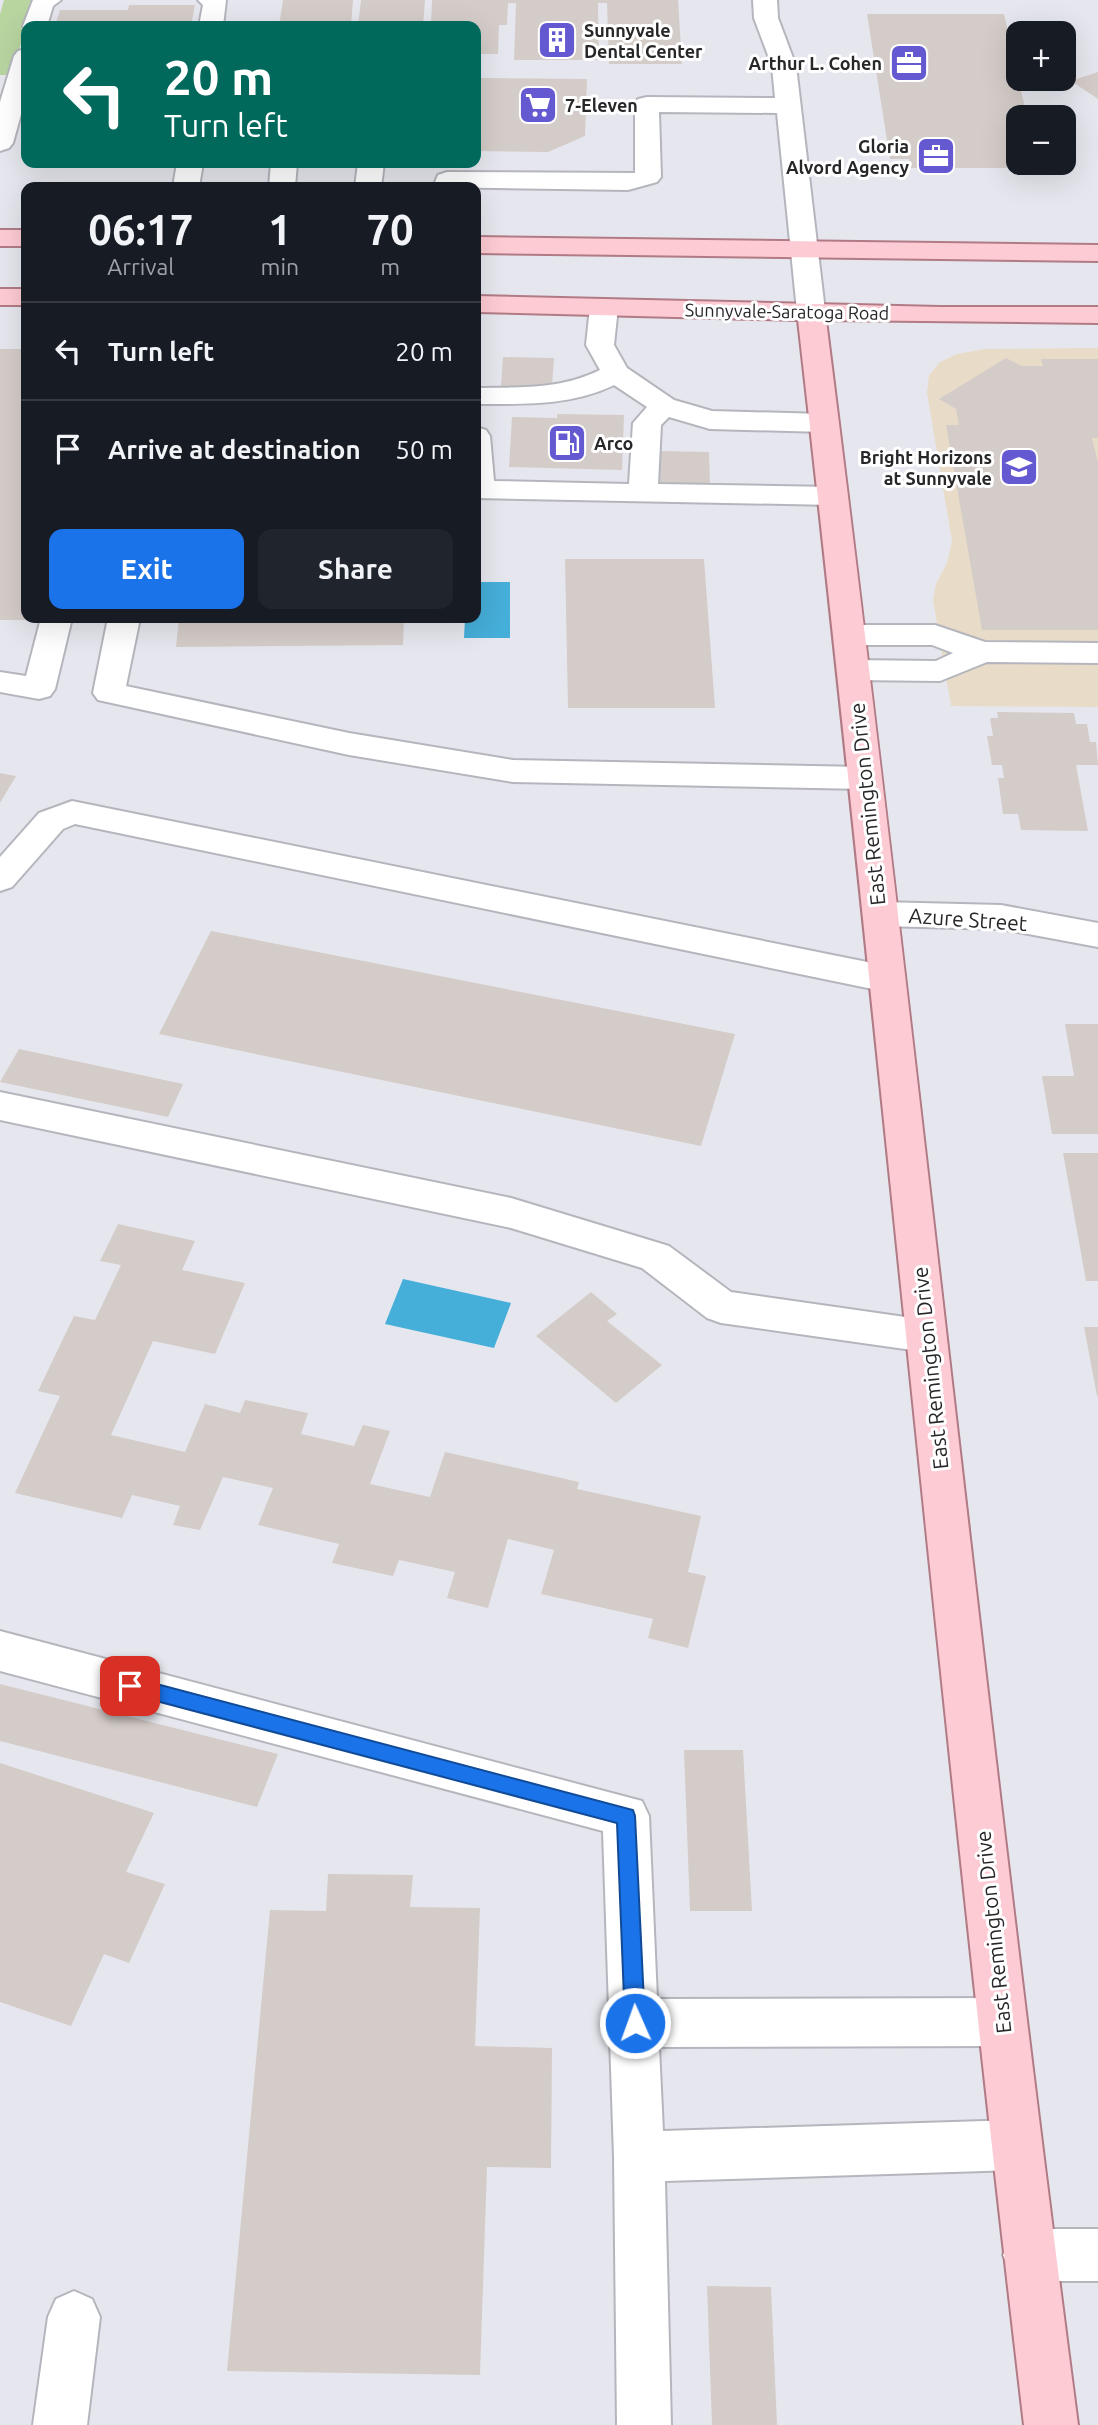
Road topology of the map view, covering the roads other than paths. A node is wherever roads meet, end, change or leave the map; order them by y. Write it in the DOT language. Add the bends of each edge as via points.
graph roads {
  1 [pos="49,0"];
  2 [pos="213,0"];
  3 [pos="765,0"];
  4 [pos="37,21"];
  5 [pos="211,21"];
  6 [pos="21,73"];
  7 [pos="789,106"];
  8 [pos="0,143"];
  9 [pos="447,182"];
  10 [pos="0,238"];
  11 [pos="21,238"];
  12 [pos="481,245"];
  13 [pos="805,249"];
  14 [pos="1098,253"];
  15 [pos="0,297"];
  16 [pos="21,297"];
  17 [pos="481,304"];
  18 [pos="604,307"];
  19 [pos="811,311"];
  20 [pos="1098,315"];
  21 [pos="616,373"];
  22 [pos="481,396"];
  23 [pos="664,406"];
  24 [pos="824,423"];
  25 [pos="481,490"];
  26 [pos="643,494"];
  27 [pos="833,496"];
  28 [pos="55,623"];
  29 [pos="123,623"];
  30 [pos="850,635"];
  31 [pos="982,652"];
  32 [pos="1098,653"];
  33 [pos="853,670"];
  34 [pos="0,682"];
  35 [pos="864,778"];
  36 [pos="0,879"];
  37 [pos="880,914"];
  38 [pos="1098,935"];
  39 [pos="887,979"];
  40 [pos="0,1106"];
  41 [pos="926,1336"];
  42 [pos="0,1651"];
  43 [pos="1003,2022"];
  44 [pos="635,2023"];
  45 [pos="1016,2145"];
  46 [pos="639,2158"];
  47 [pos="1029,2255"];
  48 [pos="1098,2255"];
  49 [pos="74,2317"];
  50 [pos="60,2425"];
  51 [pos="644,2425"];
  52 [pos="1051,2425"];
  1 -- 4 [label="street" via="43,2"];
  2 -- 5 [label="street"];
  3 -- 7 [label="street" via="766,18 784,66"];
  6 -- 8 [label="street"];
  7 -- 9 [label="street" via="647,104 648,177 628,182"];
  7 -- 13 [label="street"];
  10 -- 11 [label="main road"];
  12 -- 13 [label="main road"];
  13 -- 14 [label="main road"];
  13 -- 19 [label="street"];
  15 -- 16 [label="main road"];
  17 -- 18 [label="main road, Sunnyvale-Saratoga Road"];
  18 -- 19 [label="main road, Sunnyvale-Saratoga Road"];
  18 -- 21 [label="street" via="600,345"];
  19 -- 20 [label="main road, Sunnyvale-Saratoga Road"];
  19 -- 24 [label="main road, East Remington Drive"];
  21 -- 22 [label="street" via="583,389"];
  21 -- 23 [label="street"];
  23 -- 24 [label="street" via="710,420"];
  23 -- 26 [label="street" via="647,423"];
  24 -- 27 [label="main road, East Remington Drive"];
  25 -- 26 [label="street"];
  26 -- 27 [label="street"];
  27 -- 30 [label="main road, East Remington Drive"];
  28 -- 34 [label="street" via="39,689"];
  29 -- 35 [label="street" via="109,693 349,744 513,771"];
  30 -- 31 [label="street" via="935,635"];
  30 -- 33 [label="main road, East Remington Drive"];
  31 -- 32 [label="street"];
  31 -- 33 [label="street" via="940,671"];
  33 -- 35 [label="main road, East Remington Drive"];
  35 -- 37 [label="main road, East Remington Drive"];
  36 -- 39 [label="street" via="51,821 72,813"];
  37 -- 38 [label="street, Azure Street" via="1002,917"];
  37 -- 39 [label="main road, East Remington Drive"];
  39 -- 41 [label="main road, East Remington Drive"];
  40 -- 41 [label="street" via="511,1213 655,1258 721,1307"];
  41 -- 43 [label="main road, East Remington Drive"];
  42 -- 44 [label="street" via="626,1816"];
  43 -- 44 [label="street"];
  43 -- 45 [label="main road, East Remington Drive"];
  44 -- 46 [label="street"];
  45 -- 46 [label="street"];
  45 -- 47 [label="main road, East Remington Drive"];
  46 -- 51 [label="street"];
  47 -- 48 [label="street"];
  47 -- 52 [label="main road, East Remington Drive"];
  49 -- 50 [label="street"];
}
